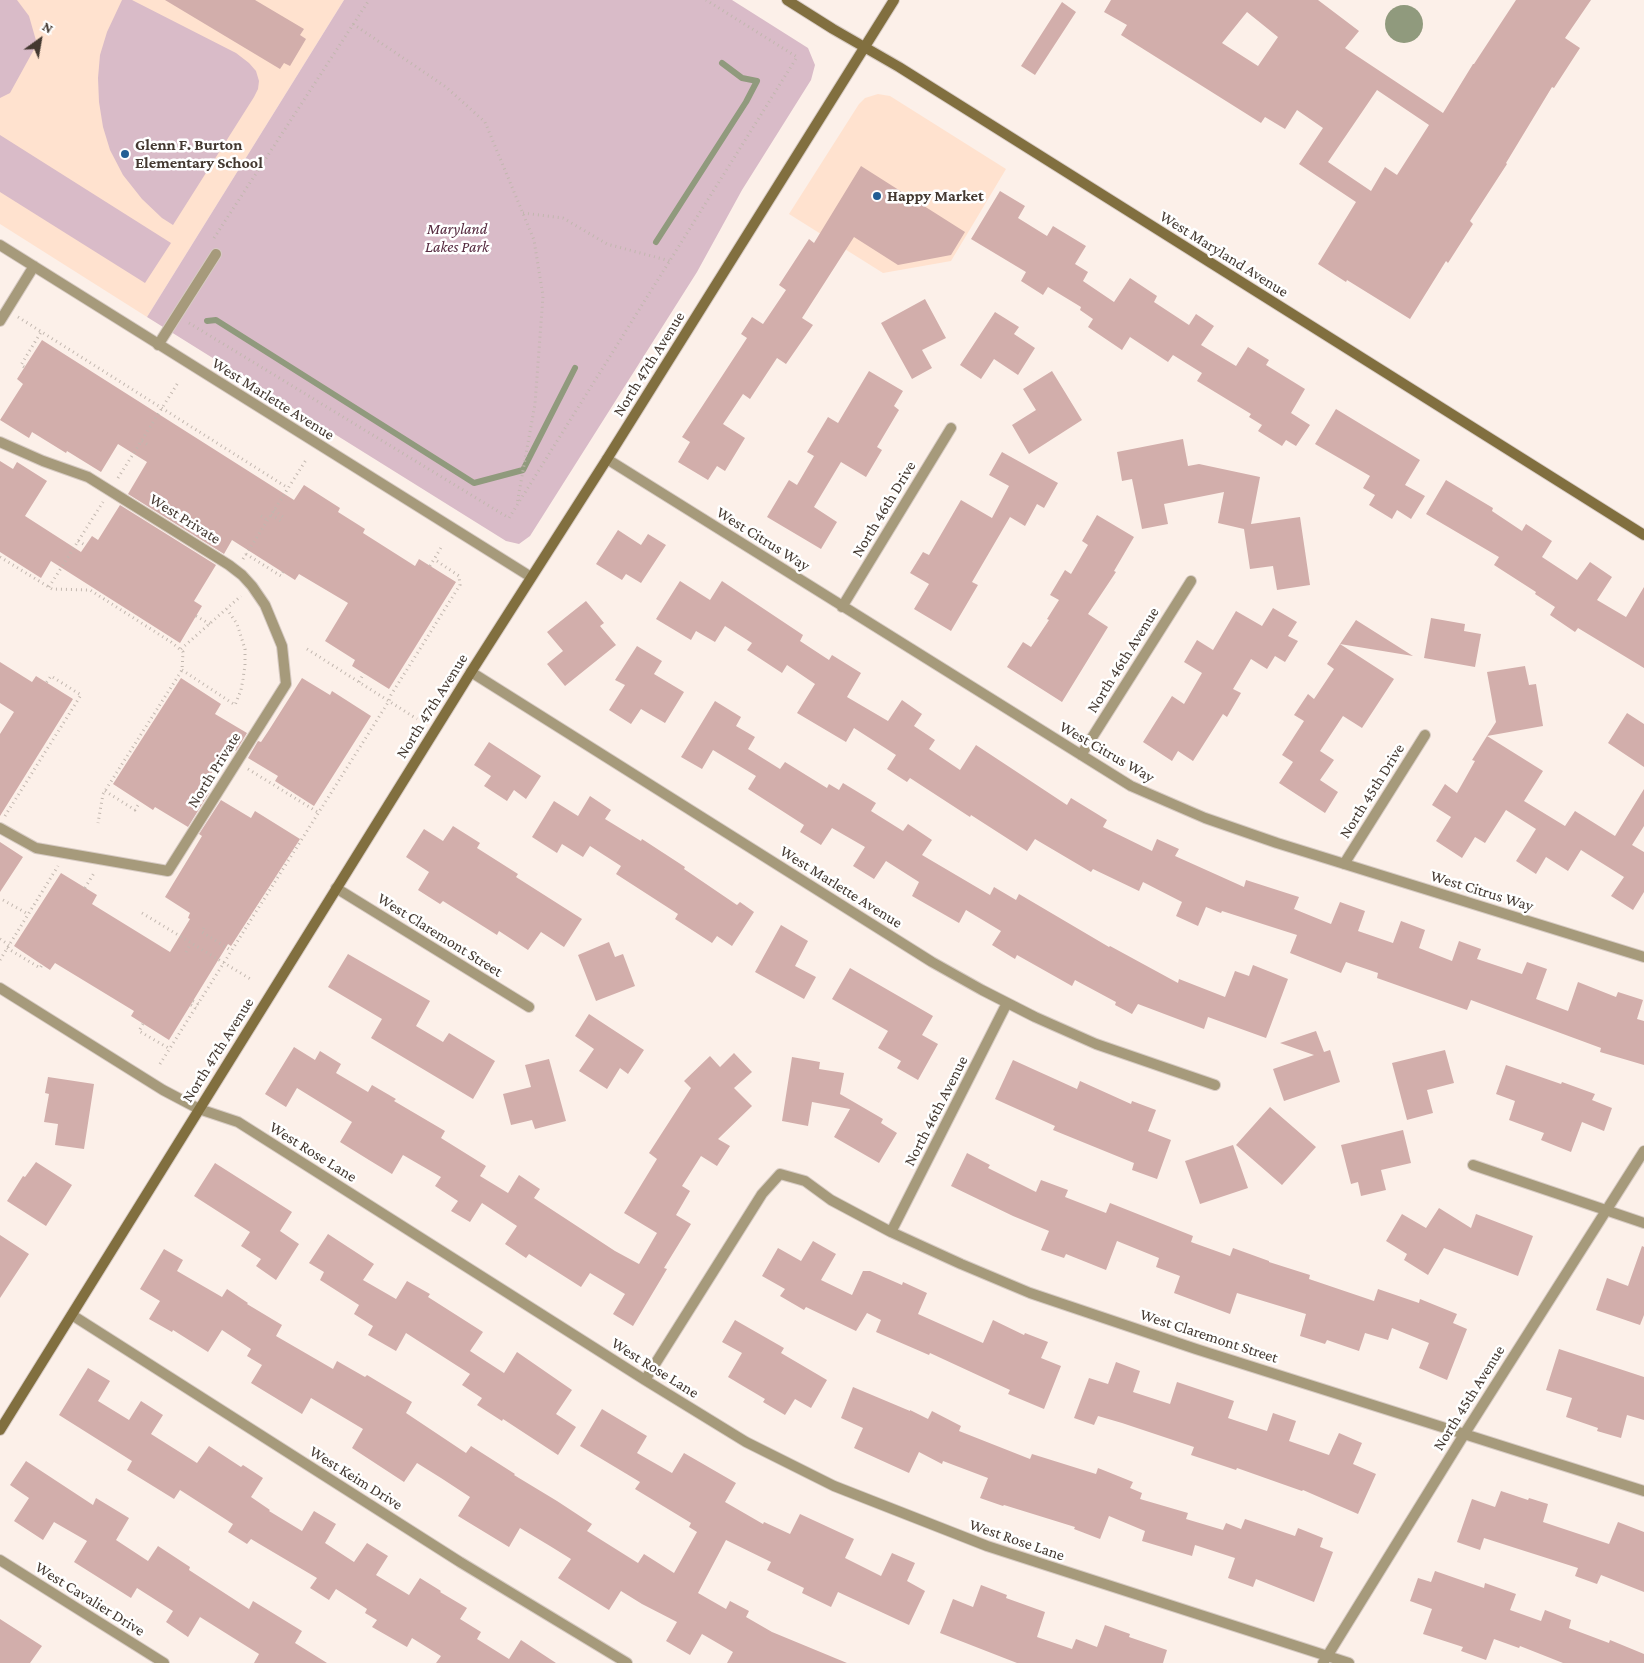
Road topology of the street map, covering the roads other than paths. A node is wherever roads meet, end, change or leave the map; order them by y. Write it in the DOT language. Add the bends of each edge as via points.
graph roads {
  1 [pos="787,0"];
  2 [pos="894,0"];
  3 [pos="864,47"];
  4 [pos="0,245"];
  5 [pos="216,254"];
  6 [pos="34,266"];
  7 [pos="0,321"];
  8 [pos="158,345"];
  9 [pos="951,428"];
  10 [pos="0,442"];
  11 [pos="607,458"];
  12 [pos="1644,535"];
  13 [pos="531,577"];
  14 [pos="1190,581"];
  15 [pos="842,607"];
  16 [pos="471,672"];
  17 [pos="286,684"];
  18 [pos="1425,735"];
  19 [pos="1081,755"];
  20 [pos="0,828"];
  21 [pos="1344,864"];
  22 [pos="336,888"];
  23 [pos="1644,957"];
  24 [pos="0,988"];
  25 [pos="1007,1003"];
  26 [pos="529,1007"];
  27 [pos="1215,1085"];
  28 [pos="199,1109"];
  29 [pos="1644,1151"];
  30 [pos="1473,1165"];
  31 [pos="1606,1210"];
  32 [pos="1644,1223"];
  33 [pos="891,1232"];
  34 [pos="72,1316"];
  35 [pos="645,1380"];
  36 [pos="0,1430"];
  37 [pos="1465,1433"];
  38 [pos="1644,1491"];
  39 [pos="0,1560"];
  40 [pos="1324,1660"];
  41 [pos="164,1663"];
  42 [pos="627,1663"];
  43 [pos="1349,1663"];
  1 -- 3 [label="street, West Maryland Avenue"];
  2 -- 3 [label="street, North 47th Avenue"];
  3 -- 11 [label="street, North 47th Avenue"];
  3 -- 12 [label="street, West Maryland Avenue"];
  4 -- 6 [label="street, West Marlette Avenue"];
  5 -- 8 [label="street"];
  6 -- 7 [label="street"];
  6 -- 8 [label="street, West Marlette Avenue"];
  8 -- 13 [label="street, West Marlette Avenue"];
  9 -- 15 [label="street, North 46th Drive"];
  10 -- 17 [label="street, West Private" via="88,477 235,570 265,605 282,646"];
  11 -- 13 [label="street, North 47th Avenue"];
  11 -- 15 [label="street, West Citrus Way"];
  13 -- 16 [label="street, North 47th Avenue"];
  14 -- 19 [label="street, North 46th Avenue"];
  15 -- 19 [label="street, West Citrus Way"];
  16 -- 22 [label="street, North 47th Avenue"];
  16 -- 25 [label="street, West Marlette Avenue" via="932,962"];
  17 -- 20 [label="street, North Private" via="168,871 36,848"];
  18 -- 21 [label="street, North 45th Drive"];
  19 -- 21 [label="street, West Citrus Way" via="1131,786 1205,818"];
  21 -- 23 [label="street, West Citrus Way"];
  22 -- 26 [label="street, West Claremont Street"];
  22 -- 28 [label="street, North 47th Avenue"];
  24 -- 28 [label="street, West Rose Lane" via="162,1090"];
  25 -- 27 [label="street, West Marlette Avenue" via="1096,1044"];
  25 -- 33 [label="street, North 46th Avenue"];
  28 -- 34 [label="street, North 47th Avenue"];
  28 -- 35 [label="street, West Rose Lane" via="238,1122"];
  29 -- 31 [label="street, North 45th Avenue"];
  30 -- 31 [label="street"];
  31 -- 32 [label="street"];
  31 -- 37 [label="street, North 45th Avenue"];
  33 -- 35 [label="street, West Claremont Street" via="831,1200 805,1181 780,1174 762,1194"];
  33 -- 37 [label="street, West Claremont Street" via="1030,1293"];
  34 -- 36 [label="street, North 47th Avenue"];
  34 -- 42 [label="street, West Keim Drive" via="460,1562"];
  35 -- 40 [label="street, West Rose Lane" via="746,1442 834,1486 987,1546"];
  37 -- 38 [label="street, West Claremont Street"];
  37 -- 40 [label="street, North 45th Avenue"];
  39 -- 41 [label="street, West Cavalier Drive"];
  40 -- 43 [label="street, West Rose Lane"];
}
